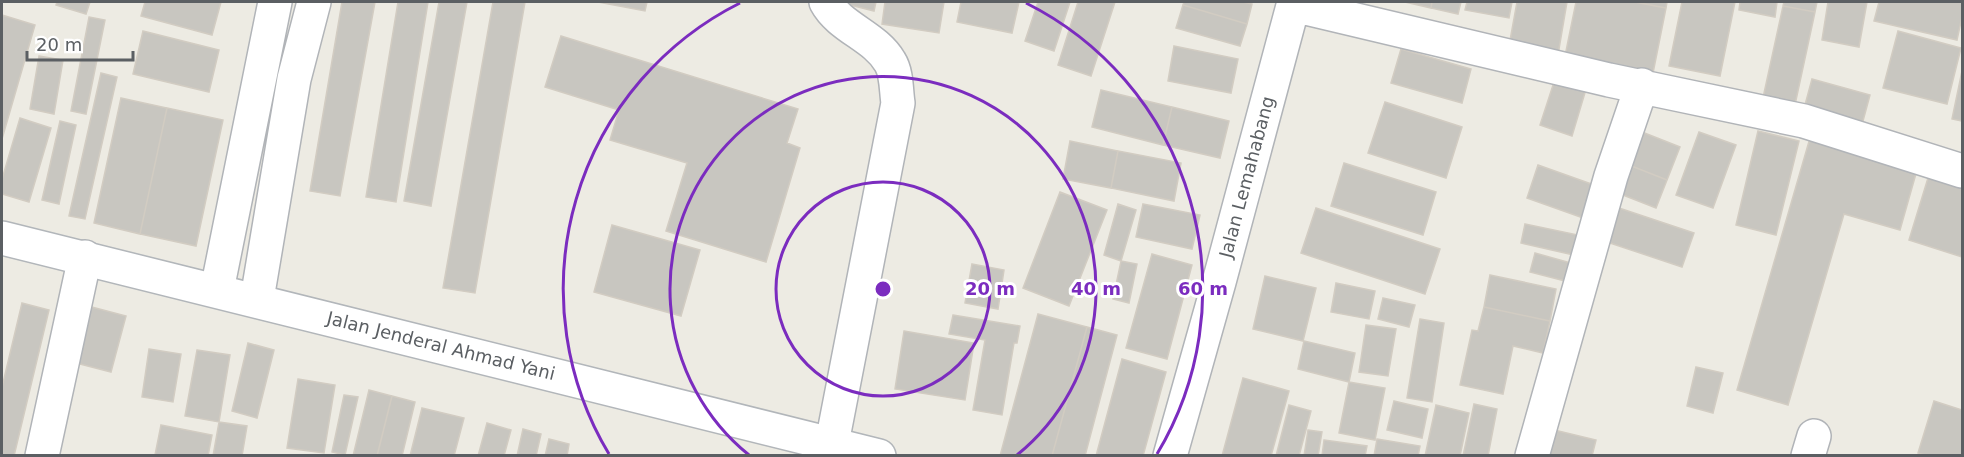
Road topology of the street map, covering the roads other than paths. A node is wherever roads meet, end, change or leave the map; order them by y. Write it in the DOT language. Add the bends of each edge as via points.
graph roads {
  1 [pos="275,2"];
  2 [pos="314,2"];
  3 [pos="826,2"];
  4 [pos="1293,3"];
  5 [pos="1642,85"];
  6 [pos="1962,171"];
  7 [pos="2,238"];
  8 [pos="85,257"];
  9 [pos="217,290"];
  10 [pos="256,299"];
  11 [pos="832,443"];
  12 [pos="42,456"];
  13 [pos="879,456"];
  14 [pos="1170,456"];
  15 [pos="1532,456"];
  1 -- 9 [label="street"];
  2 -- 10 [label="street" via="294,79"];
  3 -- 11 [label="street" via="832,13 876,46 890,62 898,103"];
  4 -- 5 [label="street"];
  4 -- 14 [label="street, Jalan Lemahabang"];
  5 -- 6 [label="street" via="1804,121"];
  5 -- 15 [label="street" via="1605,198"];
  7 -- 8 [label="street, Jalan Jenderal Ahmad Yani"];
  8 -- 9 [label="street, Jalan Jenderal Ahmad Yani"];
  8 -- 12 [label="street"];
  9 -- 10 [label="street, Jalan Jenderal Ahmad Yani"];
  10 -- 11 [label="street, Jalan Jenderal Ahmad Yani"];
  11 -- 13 [label="street, Jalan Jenderal Ahmad Yani"];
}
